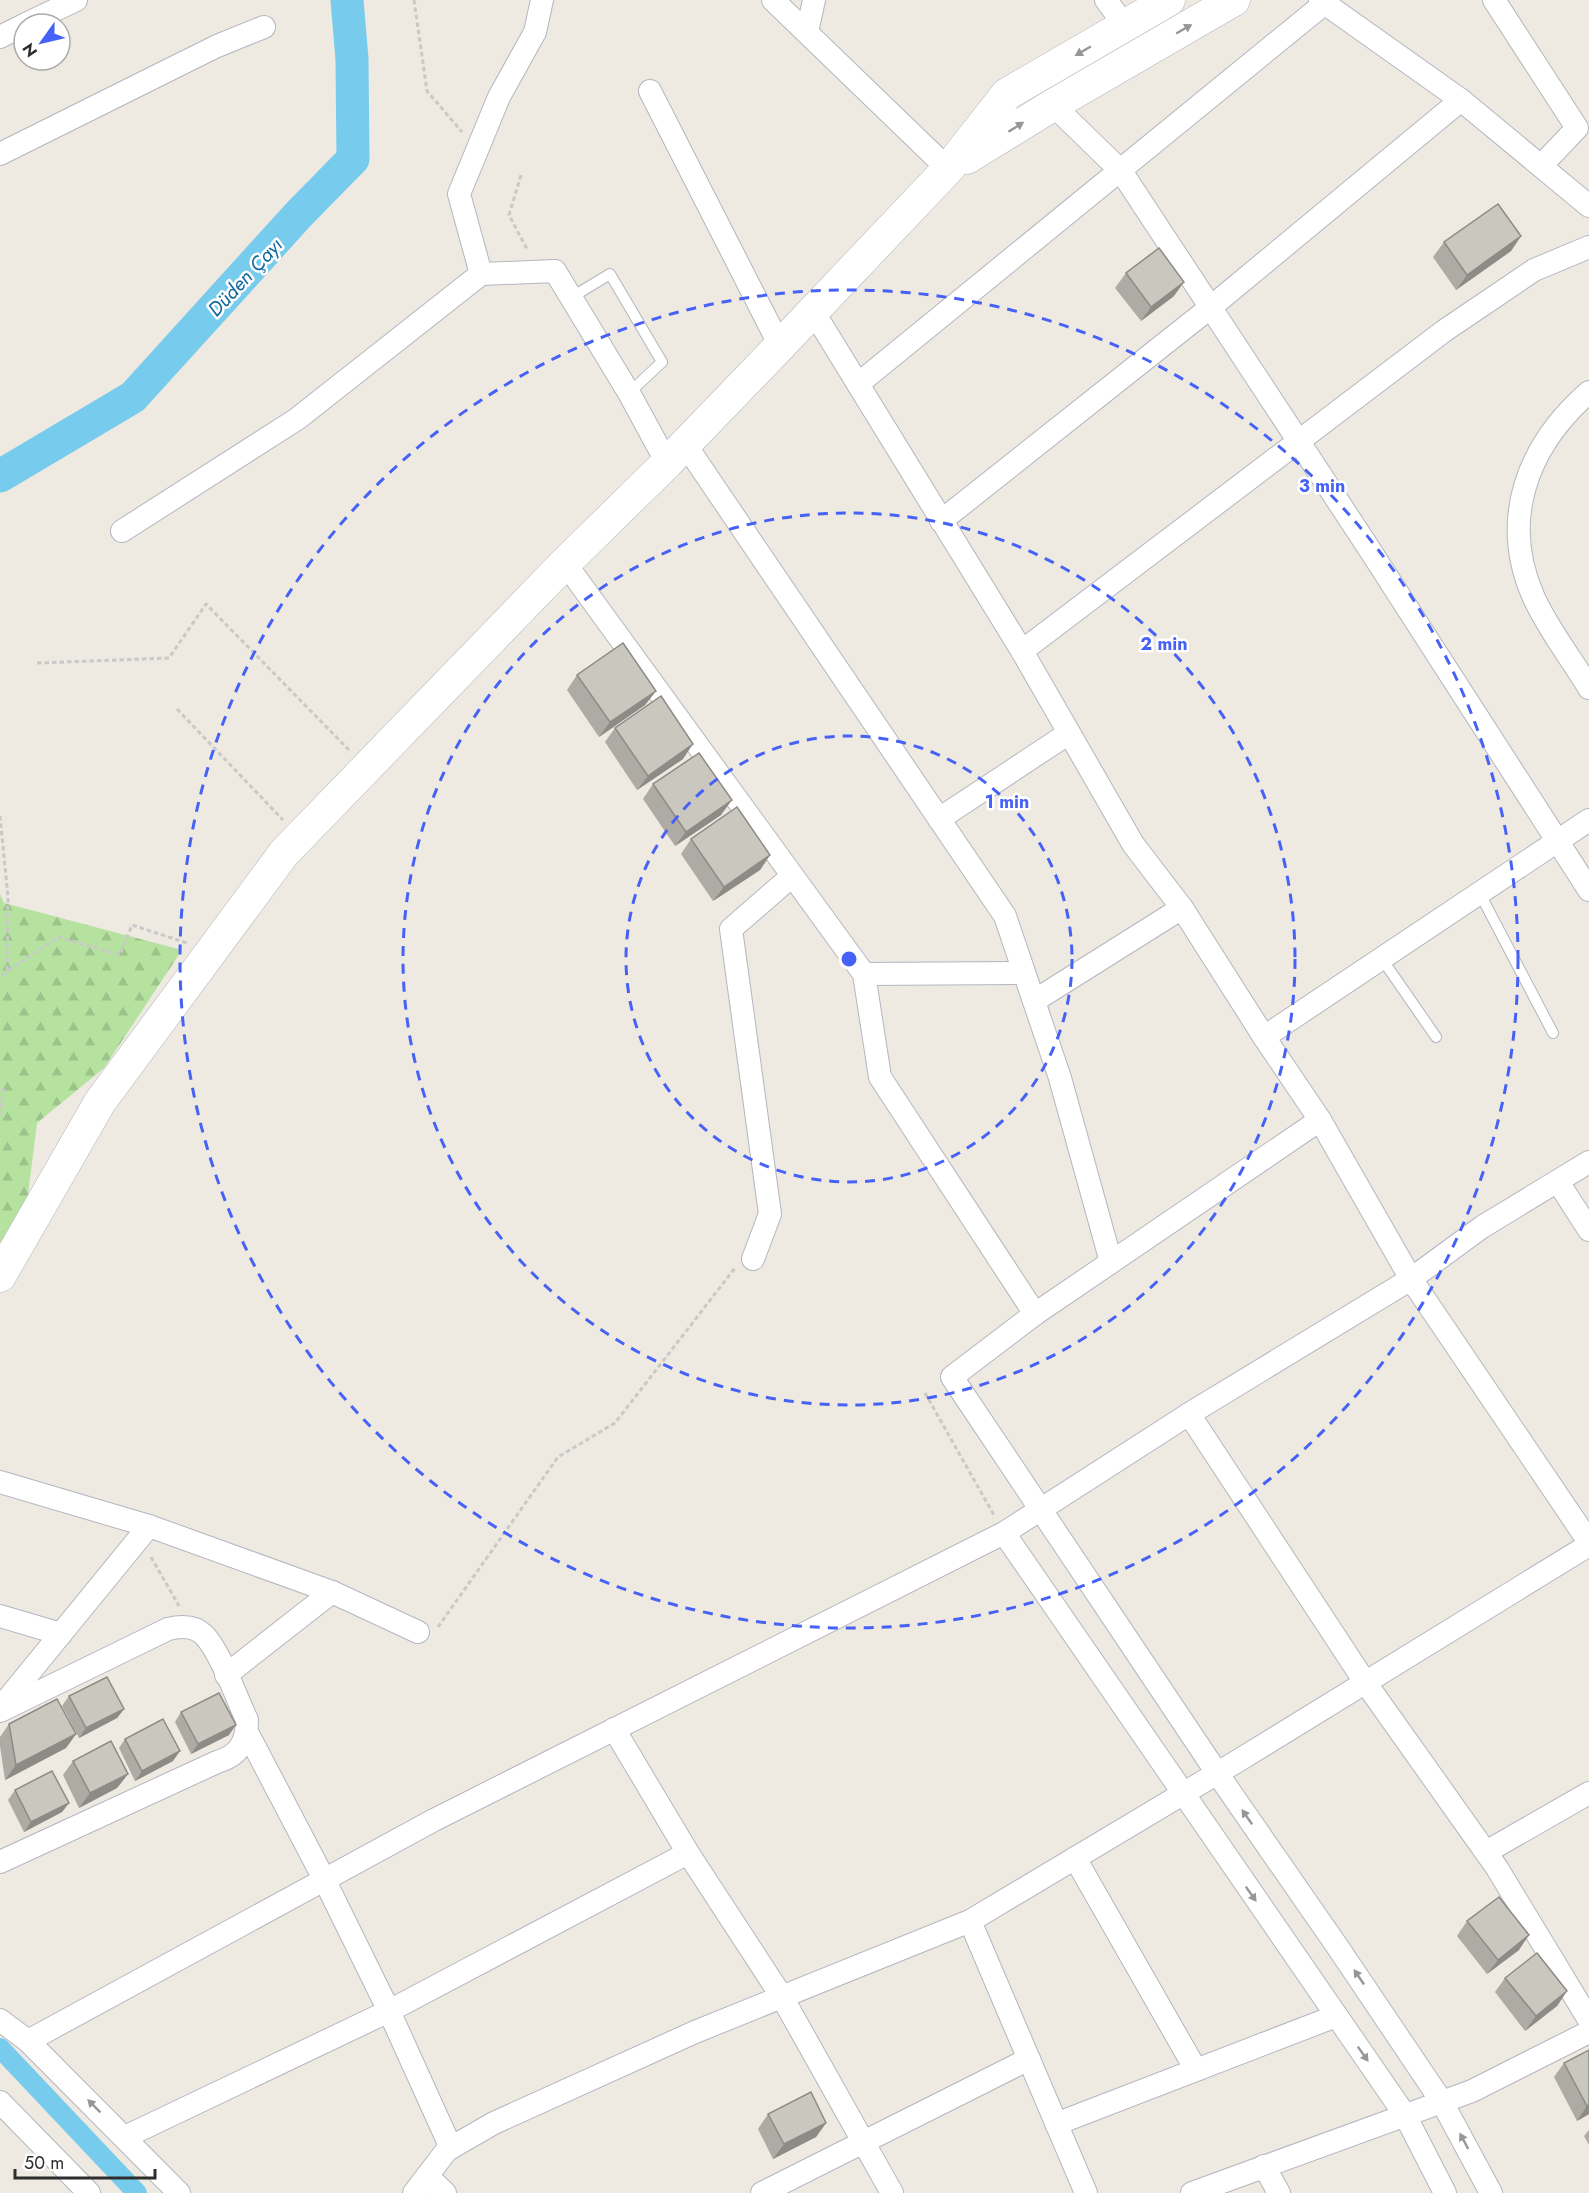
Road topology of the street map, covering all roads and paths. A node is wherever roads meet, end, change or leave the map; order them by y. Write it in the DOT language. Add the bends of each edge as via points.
graph roads {
  1 [pos="76,0"];
  2 [pos="414,0"];
  3 [pos="542,0"];
  4 [pos="773,0"];
  5 [pos="814,0"];
  6 [pos="1106,0"];
  7 [pos="1169,0"];
  8 [pos="1234,0"];
  9 [pos="1494,0"];
  10 [pos="1323,2"];
  11 [pos="52,12"];
  12 [pos="1125,26"];
  13 [pos="264,27"];
  14 [pos="807,32"];
  15 [pos="650,91"];
  16 [pos="1461,100"];
  17 [pos="1053,105"];
  18 [pos="477,150"];
  19 [pos="0,154"];
  20 [pos="1541,166"];
  21 [pos="948,169"];
  22 [pos="1121,171"];
  23 [pos="521,176"];
  24 [pos="1589,206"];
  25 [pos="1589,247"];
  26 [pos="539,272"];
  27 [pos="481,274"];
  28 [pos="572,297"];
  29 [pos="1211,307"];
  30 [pos="813,311"];
  31 [pos="780,346"];
  32 [pos="858,384"];
  33 [pos="1589,392"];
  34 [pos="629,393"];
  35 [pos="1297,440"];
  36 [pos="676,453"];
  37 [pos="941,521"];
  38 [pos="122,531"];
  39 [pos="565,562"];
  40 [pos="1022,651"];
  41 [pos="37,663"];
  42 [pos="1589,688"];
  43 [pos="177,709"];
  44 [pos="1069,733"];
  45 [pos="366,768"];
  46 [pos="0,816"];
  47 [pos="939,819"];
  48 [pos="1589,820"];
  49 [pos="299,837"];
  50 [pos="1558,842"];
  51 [pos="792,876"];
  52 [pos="1589,890"];
  53 [pos="1480,894"];
  54 [pos="1182,908"];
  55 [pos="212,950"];
  56 [pos="1382,959"];
  57 [pos="7,972"];
  58 [pos="1024,973"];
  59 [pos="864,974"];
  60 [pos="2,975"];
  61 [pos="1034,1001"];
  62 [pos="1553,1033"];
  63 [pos="1264,1037"];
  64 [pos="1436,1037"];
  65 [pos="4,1085"];
  66 [pos="0,1115"];
  67 [pos="1320,1120"];
  68 [pos="1589,1161"];
  69 [pos="1558,1182"];
  70 [pos="1589,1230"];
  71 [pos="753,1259"];
  72 [pos="1112,1262"];
  73 [pos="0,1276"];
  74 [pos="1412,1279"];
  75 [pos="1035,1314"];
  76 [pos="925,1393"];
  77 [pos="1189,1414"];
  78 [pos="0,1482"];
  79 [pos="1041,1510"];
  80 [pos="144,1532"];
  81 [pos="1004,1533"];
  82 [pos="1589,1544"];
  83 [pos="333,1592"];
  84 [pos="0,1616"];
  85 [pos="192,1628"];
  86 [pos="418,1632"];
  87 [pos="61,1634"];
  88 [pos="226,1675"];
  89 [pos="1365,1682"];
  90 [pos="0,1710"];
  91 [pos="614,1729"];
  92 [pos="247,1732"];
  93 [pos="1217,1773"];
  94 [pos="1182,1794"];
  95 [pos="1589,1794"];
  96 [pos="1486,1852"];
  97 [pos="688,1853"];
  98 [pos="1075,1858"];
  99 [pos="0,1862"];
  100 [pos="324,1880"];
  101 [pos="970,1921"];
  102 [pos="782,1997"];
  103 [pos="389,2011"];
  104 [pos="1336,2016"];
  105 [pos="0,2020"];
  106 [pos="1589,2020"];
  107 [pos="1589,2032"];
  108 [pos="28,2041"];
  109 [pos="1029,2059"];
  110 [pos="1196,2070"];
  111 [pos="0,2102"];
  112 [pos="1442,2102"];
  113 [pos="1405,2115"];
  114 [pos="1056,2124"];
  115 [pos="125,2137"];
  116 [pos="863,2142"];
  117 [pos="451,2148"];
  118 [pos="1264,2166"];
  119 [pos="421,2184"];
  120 [pos="89,2193"];
  121 [pos="179,2193"];
  122 [pos="445,2193"];
  123 [pos="762,2193"];
  124 [pos="892,2193"];
  125 [pos="1086,2193"];
  126 [pos="1192,2193"];
  127 [pos="1279,2193"];
  128 [pos="1445,2193"];
  129 [pos="1491,2193"];
  1 -- 11 [label="street"];
  2 -- 18 [label="path" via="427,91"];
  3 -- 18 [label="street" via="535,32 499,97"];
  4 -- 14 [label="street"];
  5 -- 14 [label="street"];
  6 -- 12 [label="street"];
  7 -- 12 [label="street"];
  17 -- 8 [label="street, one-way"];
  9 -- 20 [label="street" via="1577,128"];
  10 -- 16 [label="street"];
  10 -- 22 [label="street"];
  12 -- 21 [label="street, one-way" via="1007,94"];
  13 -- 19 [label="street" via="217,46"];
  14 -- 21 [label="street"];
  15 -- 31 [label="street"];
  16 -- 20 [label="street"];
  16 -- 29 [label="street"];
  21 -- 17 [label="street, one-way"];
  17 -- 22 [label="street"];
  18 -- 27 [label="street" via="459,194"];
  20 -- 24 [label="street"];
  21 -- 30 [label="street"];
  22 -- 29 [label="street"];
  22 -- 32 [label="street"];
  23 -- 26 [label="path" via="509,215"];
  25 -- 35 [label="street" via="1534,270"];
  26 -- 27 [label="street"];
  26 -- 28 [label="street" via="555,271"];
  27 -- 38 [label="street" via="297,419"];
  28 -- 34 [label="street"];
  28 -- 34 [label="lane" via="610,274 662,362"];
  29 -- 35 [label="street"];
  29 -- 37 [label="street"];
  30 -- 31 [label="street"];
  30 -- 32 [label="street"];
  31 -- 36 [label="street"];
  32 -- 37 [label="street"];
  33 -- 42 [label="street" via="1542,447 1525,485 1518,526 1522,564 1535,601"];
  34 -- 36 [label="street"];
  35 -- 40 [label="street"];
  35 -- 50 [label="street"];
  36 -- 39 [label="street"];
  36 -- 47 [label="street"];
  37 -- 40 [label="street"];
  39 -- 45 [label="street"];
  39 -- 51 [label="street"];
  40 -- 44 [label="street"];
  41 -- 45 [label="path" via="169,658 206,604"];
  43 -- 49 [label="path"];
  44 -- 47 [label="street"];
  44 -- 54 [label="street" via="1133,844"];
  45 -- 49 [label="street"];
  46 -- 57 [label="path" via="8,897"];
  47 -- 58 [label="street" via="1005,916"];
  48 -- 50 [label="street"];
  49 -- 55 [label="street"];
  50 -- 52 [label="street"];
  50 -- 53 [label="street"];
  51 -- 59 [label="street"];
  51 -- 71 [label="street" via="731,929 770,1214"];
  53 -- 56 [label="street"];
  53 -- 62 [label="lane"];
  54 -- 61 [label="street"];
  54 -- 63 [label="street"];
  55 -- 57 [label="path" via="132,925 120,955 58,937"];
  55 -- 73 [label="street" via="100,1102"];
  56 -- 63 [label="street"];
  56 -- 64 [label="lane"];
  57 -- 60 [label="path"];
  58 -- 59 [label="street"];
  58 -- 61 [label="street"];
  59 -- 75 [label="street" via="880,1077"];
  61 -- 72 [label="street"];
  63 -- 67 [label="street"];
  65 -- 66 [label="path"];
  67 -- 72 [label="street"];
  67 -- 74 [label="street"];
  68 -- 69 [label="street"];
  69 -- 70 [label="street"];
  69 -- 74 [label="street" via="1482,1227"];
  71 -- 86 [label="path" via="735,1268 615,1423 558,1457 434,1633"];
  72 -- 75 [label="street"];
  74 -- 77 [label="street"];
  74 -- 82 [label="street"];
  75 -- 79 [label="street" via="952,1377"];
  76 -- 81 [label="path"];
  77 -- 79 [label="street"];
  77 -- 89 [label="street"];
  78 -- 80 [label="street"];
  79 -- 81 [label="street"];
  79 -- 93 [label="street"];
  80 -- 83 [label="street"];
  80 -- 85 [label="path"];
  80 -- 87 [label="street"];
  81 -- 91 [label="street"];
  81 -- 94 [label="street"];
  82 -- 89 [label="street"];
  83 -- 86 [label="street"];
  83 -- 88 [label="street"];
  84 -- 87 [label="street"];
  85 -- 88 [label="street" via="203,1634"];
  85 -- 90 [label="street" via="168,1629"];
  87 -- 90 [label="street"];
  88 -- 92 [label="street" via="247,1720"];
  89 -- 93 [label="street"];
  89 -- 96 [label="street"];
  91 -- 97 [label="street"];
  91 -- 100 [label="street"];
  92 -- 99 [label="street" via="244,1743 228,1759"];
  92 -- 100 [label="street"];
  93 -- 94 [label="street"];
  112 -- 93 [label="street, one-way"];
  94 -- 98 [label="street"];
  94 -- 104 [label="street, one-way"];
  95 -- 96 [label="street"];
  96 -- 106 [label="street"];
  97 -- 102 [label="street"];
  97 -- 103 [label="street"];
  98 -- 101 [label="street"];
  98 -- 110 [label="street"];
  100 -- 103 [label="street"];
  100 -- 108 [label="street"];
  101 -- 102 [label="street"];
  101 -- 109 [label="street"];
  102 -- 116 [label="street"];
  102 -- 117 [label="street" via="494,2123"];
  103 -- 115 [label="street"];
  103 -- 117 [label="street"];
  104 -- 110 [label="street"];
  104 -- 113 [label="street, one-way"];
  105 -- 108 [label="street"];
  107 -- 112 [label="street"];
  115 -- 108 [label="street, one-way"];
  109 -- 114 [label="street"];
  109 -- 116 [label="street"];
  110 -- 114 [label="street"];
  111 -- 120 [label="street"];
  112 -- 113 [label="street"];
  129 -- 112 [label="street, one-way"];
  113 -- 118 [label="street"];
  113 -- 128 [label="street"];
  114 -- 125 [label="street"];
  115 -- 121 [label="street"];
  116 -- 123 [label="street"];
  116 -- 124 [label="street"];
  117 -- 119 [label="street"];
  118 -- 126 [label="street"];
  118 -- 127 [label="street"];
  119 -- 122 [label="street"];
}
